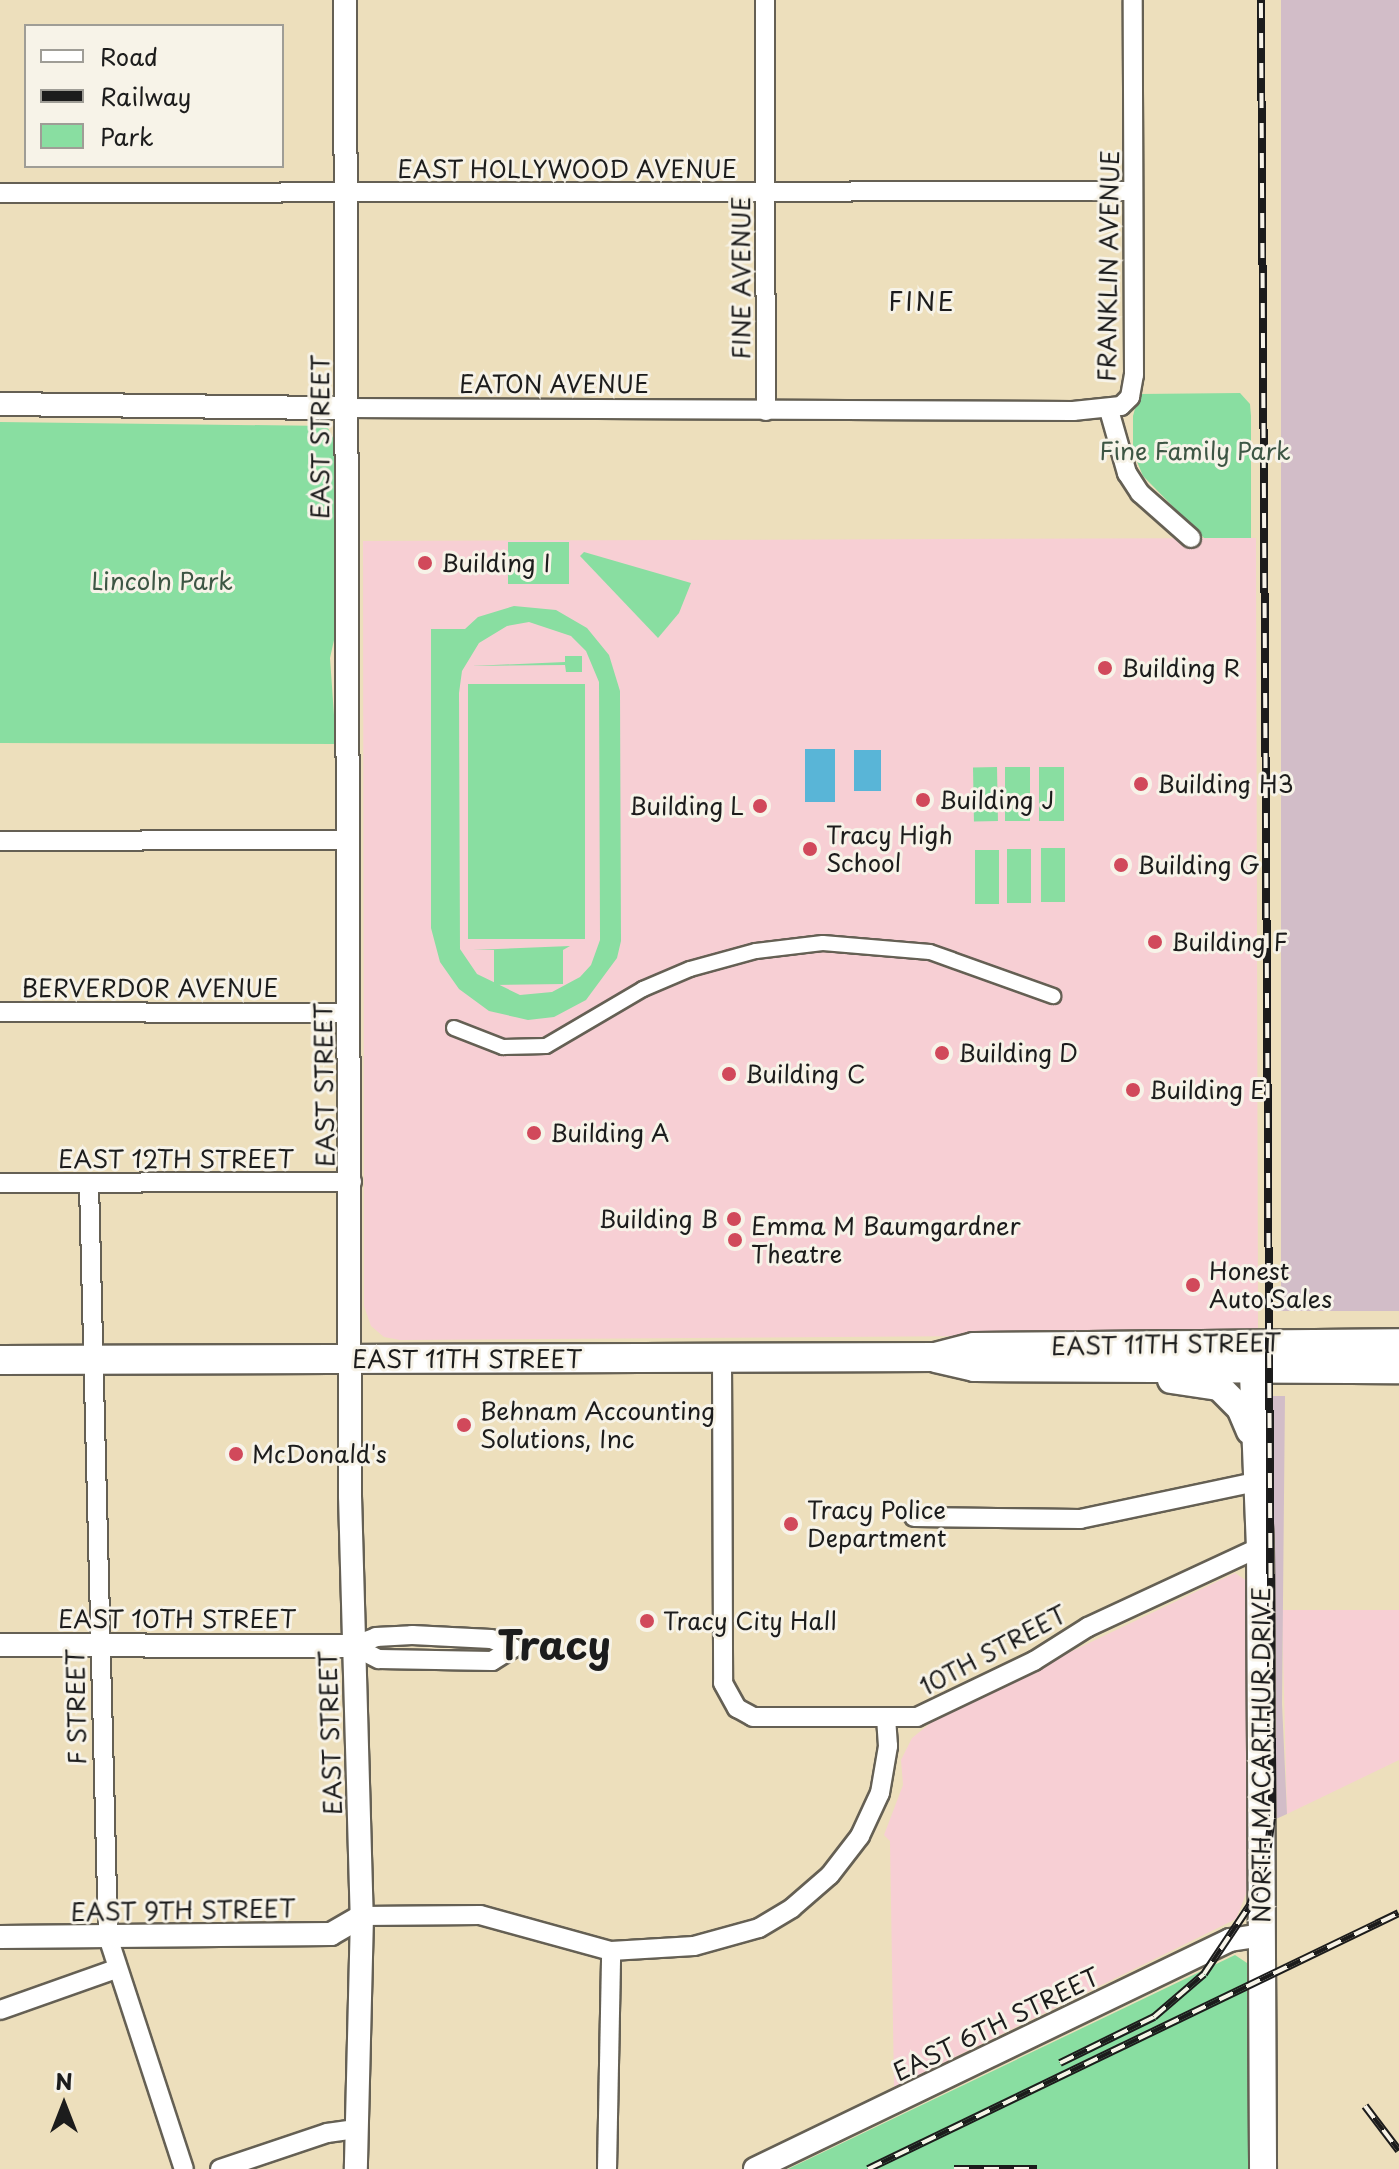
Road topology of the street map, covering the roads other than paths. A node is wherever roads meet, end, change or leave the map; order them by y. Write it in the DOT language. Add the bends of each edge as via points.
graph roads {
  1 [pos="345,0"];
  2 [pos="765,0"];
  3 [pos="1133,0"];
  4 [pos="1133,191"];
  5 [pos="765,192"];
  6 [pos="0,193"];
  7 [pos="345,193"];
  8 [pos="0,404"];
  9 [pos="346,408"];
  10 [pos="1109,410"];
  11 [pos="766,411"];
  12 [pos="1191,538"];
  13 [pos="348,840"];
  14 [pos="0,841"];
  15 [pos="1053,996"];
  16 [pos="0,1012"];
  17 [pos="348,1013"];
  18 [pos="454,1028"];
  19 [pos="352,1182"];
  20 [pos="0,1183"];
  21 [pos="89,1184"];
  22 [pos="1399,1343"];
  23 [pos="1252,1356"];
  24 [pos="935,1357"];
  25 [pos="722,1358"];
  26 [pos="0,1360"];
  27 [pos="93,1360"];
  28 [pos="350,1360"];
  29 [pos="1065,1367"];
  30 [pos="1399,1369"];
  31 [pos="1252,1436"];
  32 [pos="1256,1482"];
  33 [pos="914,1517"];
  34 [pos="1260,1547"];
  35 [pos="0,1645"];
  36 [pos="98,1645"];
  37 [pos="353,1646"];
  38 [pos="886,1719"];
  39 [pos="362,1916"];
  40 [pos="1262,1935"];
  41 [pos="0,1937"];
  42 [pos="108,1937"];
  43 [pos="611,1951"];
  44 [pos="116,1969"];
  45 [pos="0,2010"];
  46 [pos="356,2129"];
  47 [pos="184,2169"];
  48 [pos="220,2169"];
  49 [pos="356,2169"];
  50 [pos="607,2169"];
  51 [pos="755,2169"];
  52 [pos="1263,2169"];
  1 -- 7 [label="street, EAST STREET"];
  2 -- 5 [label="street, FINE AVENUE"];
  3 -- 4 [label="street, FRANKLIN AVENUE"];
  4 -- 5 [label="street, EAST HOLLYWOOD AVENUE"];
  4 -- 10 [label="street, FRANKLIN AVENUE" via="1134,375 1130,397"];
  5 -- 7 [label="street, EAST HOLLYWOOD AVENUE"];
  5 -- 11 [label="street, FINE AVENUE"];
  6 -- 7 [label="street, EAST HOLLYWOOD AVENUE"];
  7 -- 9 [label="street, EAST STREET"];
  8 -- 9 [label="street, EATON AVENUE"];
  9 -- 11 [label="street, EATON AVENUE"];
  9 -- 13 [label="street, EAST STREET"];
  10 -- 11 [label="street, EATON AVENUE"];
  10 -- 12 [label="street, FRANKLIN AVENUE" via="1127,473 1140,493"];
  13 -- 14 [label="street"];
  13 -- 17 [label="street, EAST STREET"];
  15 -- 18 [label="street" via="939,954 823,943 756,951 690,969 643,989 546,1046 503,1047"];
  16 -- 17 [label="street, BERVERDOR AVENUE"];
  17 -- 19 [label="street, EAST STREET"];
  19 -- 21 [label="street, EAST 12TH STREET"];
  19 -- 28 [label="street, EAST STREET"];
  20 -- 21 [label="street, EAST 12TH STREET"];
  21 -- 27 [label="street, F STREET"];
  22 -- 23 [label="main road, EAST 11TH STREET"];
  23 -- 24 [label="main road, EAST 11TH STREET" via="974,1347"];
  23 -- 29 [label="main road, EAST 11TH STREET"];
  23 -- 30 [label="main road, EAST 11TH STREET"];
  23 -- 31 [label="main road, NORTH MACARTHUR DRIVE"];
  24 -- 25 [label="main road, EAST 11TH STREET"];
  24 -- 29 [label="main road, EAST 11TH STREET" via="974,1367"];
  25 -- 28 [label="main road, EAST 11TH STREET"];
  25 -- 38 [label="street, 10TH STREET" via="722,1660 728,1698 753,1717"];
  26 -- 27 [label="main road, EAST 11TH STREET"];
  27 -- 28 [label="main road, EAST 11TH STREET"];
  27 -- 36 [label="street, F STREET"];
  28 -- 37 [label="street, EAST STREET"];
  29 -- 31 [label="main road" via="1105,1379 1209,1383 1228,1393"];
  31 -- 32 [label="main road, NORTH MACARTHUR DRIVE"];
  32 -- 33 [label="street" via="1080,1519"];
  32 -- 34 [label="main road, NORTH MACARTHUR DRIVE"];
  34 -- 38 [label="street, 10TH STREET" via="1088,1627 936,1710"];
  34 -- 40 [label="main road, NORTH MACARTHUR DRIVE"];
  35 -- 36 [label="street, EAST 10TH STREET"];
  36 -- 37 [label="street, EAST 10TH STREET"];
  36 -- 42 [label="street, F STREET"];
  37 -- 37 [label="street, EAST 10TH STREET" via="379,1659 478,1661 492,1661 513,1648 491,1639 426,1635 376,1637"];
  37 -- 39 [label="street, EAST STREET"];
  38 -- 43 [label="street" via="888,1746 880,1793 860,1836 830,1875 792,1908 726,1939"];
  39 -- 42 [label="street, EAST 9TH STREET" via="331,1934"];
  39 -- 43 [label="street" via="480,1915"];
  39 -- 46 [label="street, EAST STREET"];
  40 -- 51 [label="street, EAST 6TH STREET" via="1230,1940"];
  40 -- 52 [label="main road, NORTH MACARTHUR DRIVE"];
  41 -- 42 [label="street, EAST 9TH STREET"];
  42 -- 44 [label="street, F STREET"];
  43 -- 50 [label="street"];
  44 -- 45 [label="street"];
  44 -- 47 [label="street, F STREET"];
  46 -- 48 [label="street" via="327,2133"];
  46 -- 49 [label="street, EAST STREET"];
}
